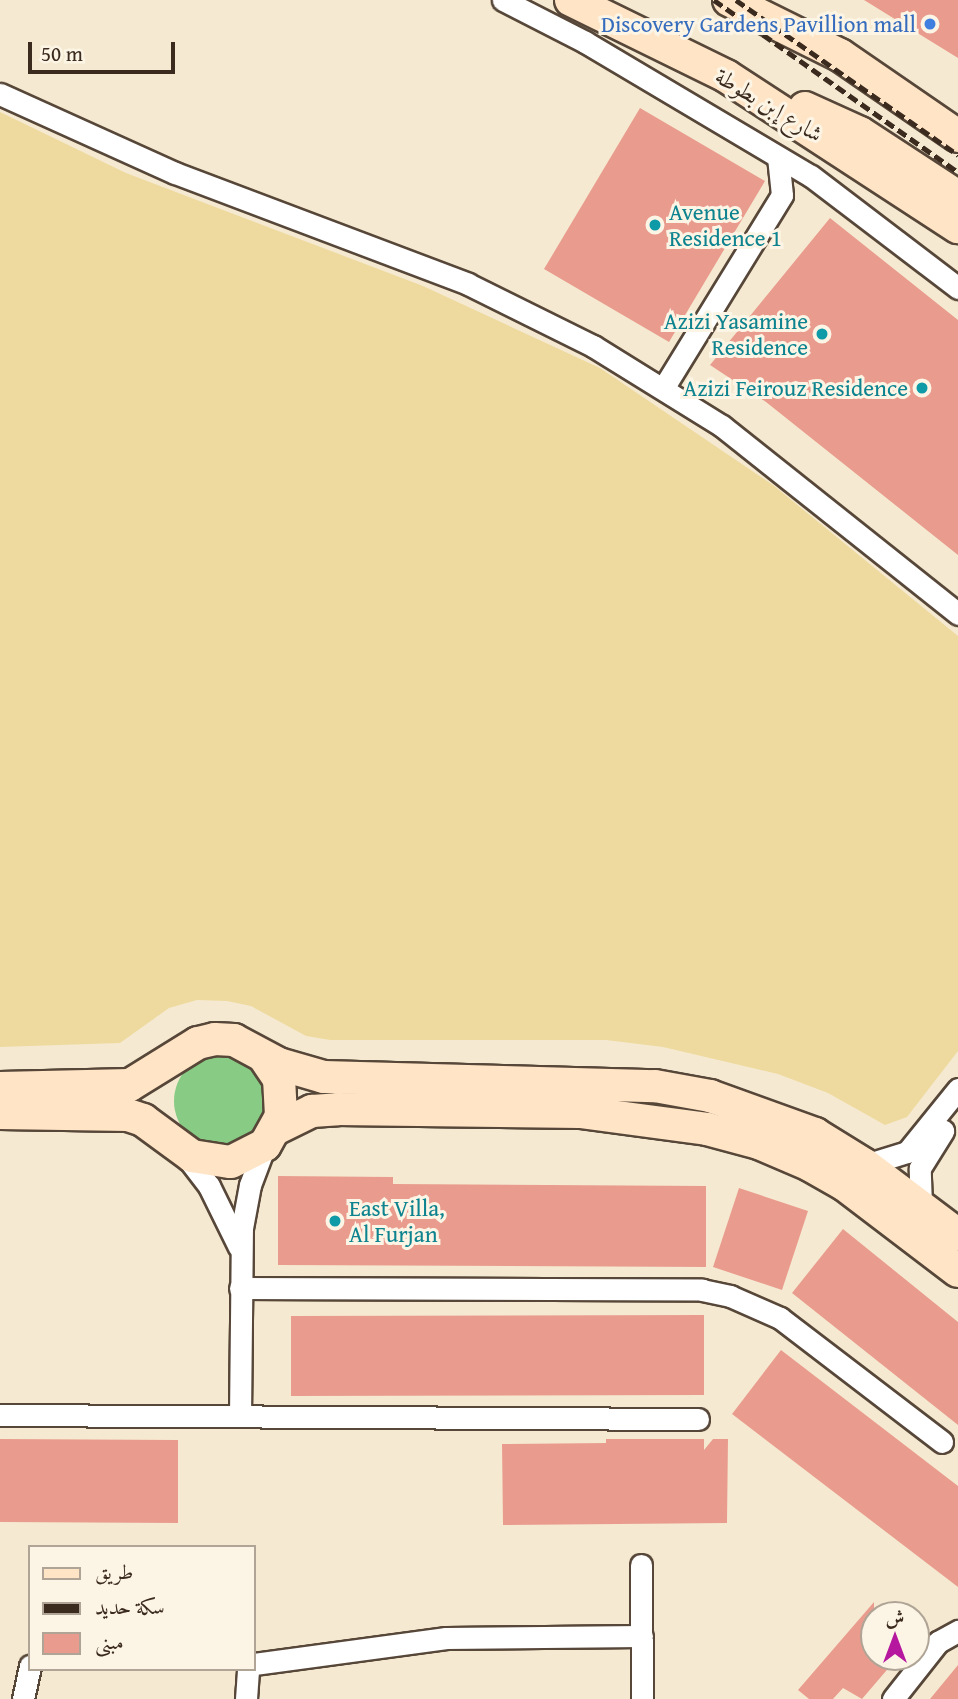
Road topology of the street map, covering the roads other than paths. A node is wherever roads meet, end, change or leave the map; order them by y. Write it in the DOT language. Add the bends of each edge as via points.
graph roads {
  1 [pos="503,0"];
  2 [pos="571,0"];
  3 [pos="729,0"];
  4 [pos="726,76"];
  5 [pos="0,94"];
  6 [pos="958,136"];
  7 [pos="778,157"];
  8 [pos="818,181"];
  9 [pos="782,195"];
  10 [pos="958,197"];
  11 [pos="958,227"];
  12 [pos="958,288"];
  13 [pos="664,387"];
  14 [pos="958,614"];
  15 [pos="182,1053"];
  16 [pos="265,1058"];
  17 [pos="0,1088"];
  18 [pos="958,1089"];
  19 [pos="958,1112"];
  20 [pos="0,1113"];
  21 [pos="271,1137"];
  22 [pos="177,1145"];
  23 [pos="865,1165"];
  24 [pos="922,1206"];
  25 [pos="958,1235"];
  26 [pos="240,1249"];
  27 [pos="958,1271"];
  28 [pos="240,1288"];
  29 [pos="0,1415"];
  30 [pos="240,1416"];
  31 [pos="698,1419"];
  32 [pos="942,1442"];
  33 [pos="641,1565"];
  34 [pos="958,1630"];
  35 [pos="642,1636"];
  36 [pos="958,1647"];
  37 [pos="256,1664"];
  38 [pos="29,1671"];
  39 [pos="248,1671"];
  40 [pos="23,1699"];
  41 [pos="246,1699"];
  42 [pos="642,1699"];
  43 [pos="893,1699"];
  44 [pos="905,1699"];
  1 -- 7 [label="street" via="585,42"];
  2 -- 4 [label="street, شارع إبن بطوطة"];
  3 -- 6 [label="street" via="839,55"];
  4 -- 10 [label="street" via="841,123"];
  4 -- 11 [label="street, شارع إبن بطوطة"];
  5 -- 13 [label="street" via="175,173 468,284"];
  7 -- 8 [label="street"];
  7 -- 9 [label="street"];
  8 -- 9 [label="street"];
  8 -- 12 [label="street"];
  9 -- 13 [label="street"];
  13 -- 14 [label="street" via="750,447"];
  15 -- 16 [label="street" via="215,1039 251,1046"];
  15 -- 17 [label="street" via="130,1085"];
  15 -- 22 [label="street" via="160,1088 160,1116"];
  16 -- 21 [label="street" via="283,1091"];
  16 -- 23 [label="street" via="324,1077 588,1082 688,1092 764,1112 815,1134"];
  18 -- 23 [label="street" via="907,1152"];
  19 -- 24 [label="street" via="922,1163"];
  20 -- 22 [label="street" via="128,1115"];
  21 -- 22 [label="street" via="243,1159 218,1163"];
  21 -- 26 [label="street" via="245,1206"];
  21 -- 27 [label="street" via="312,1111 338,1109 580,1112 707,1129 759,1143 810,1165 845,1185"];
  22 -- 26 [label="street" via="209,1186"];
  23 -- 24 [label="street"];
  24 -- 25 [label="street"];
  26 -- 28 [label="street"];
  28 -- 30 [label="street"];
  28 -- 32 [label="street" via="702,1290 730,1296 780,1318"];
  29 -- 30 [label="street"];
  30 -- 31 [label="street"];
  33 -- 35 [label="street"];
  34 -- 43 [label="street" via="938,1642"];
  35 -- 37 [label="street" via="446,1638"];
  35 -- 42 [label="street"];
  36 -- 44 [label="street" via="942,1654"];
  38 -- 40 [label="street"];
  39 -- 41 [label="street"];
}
